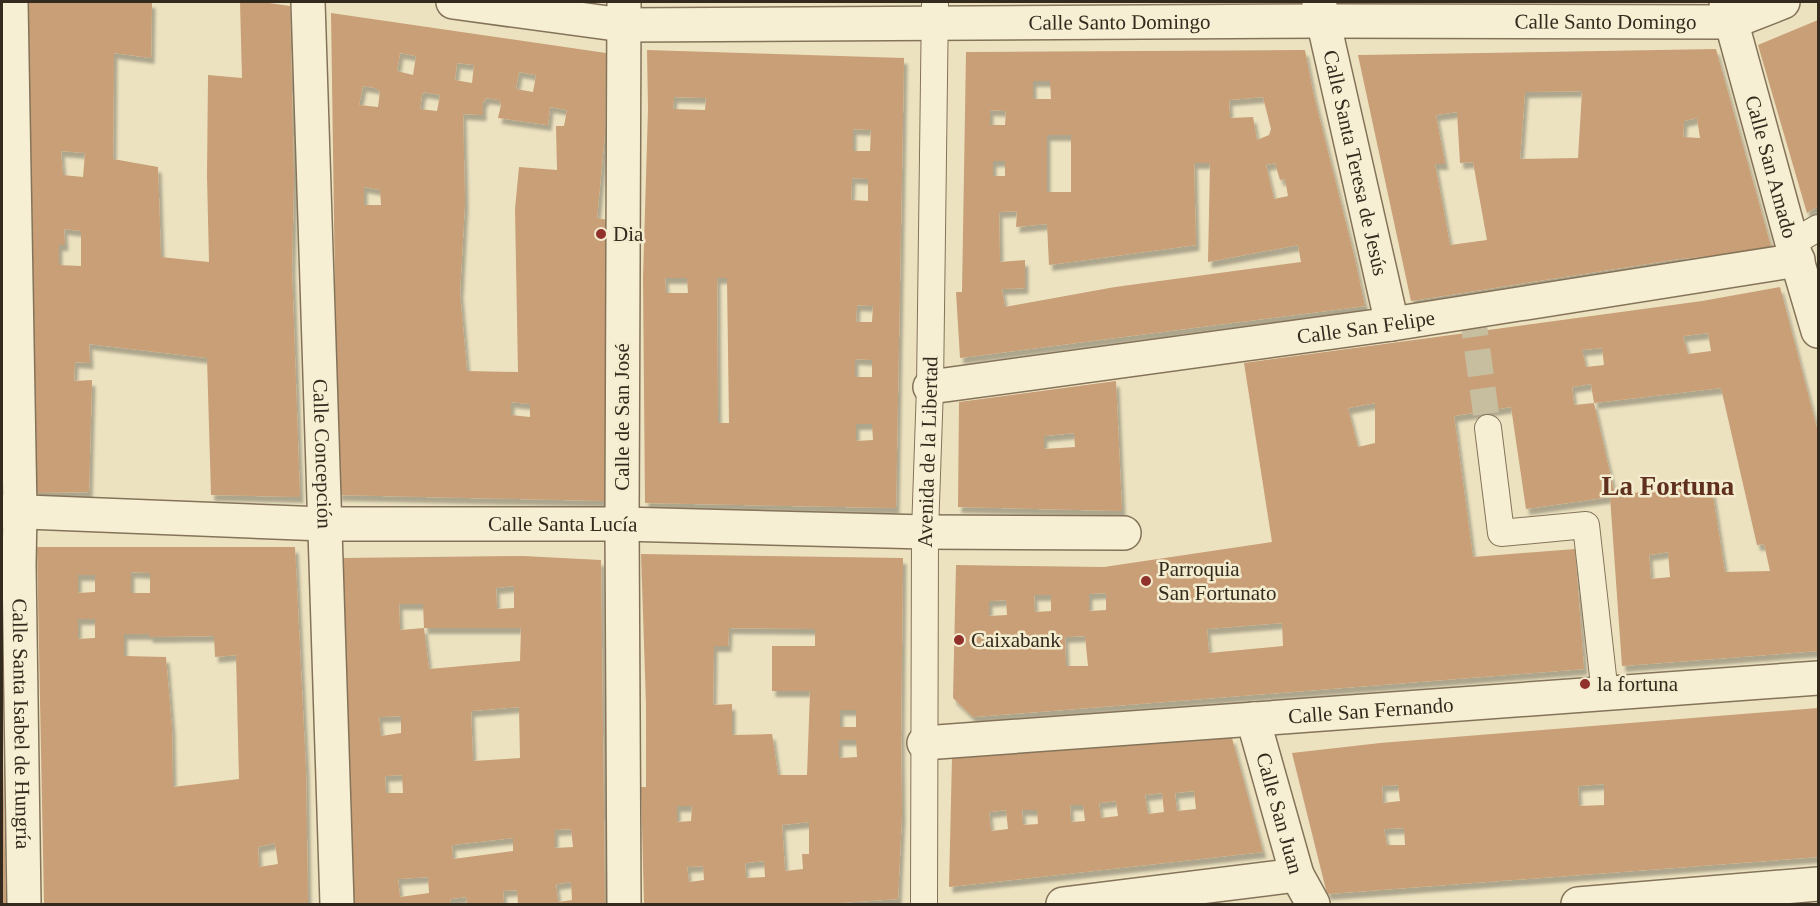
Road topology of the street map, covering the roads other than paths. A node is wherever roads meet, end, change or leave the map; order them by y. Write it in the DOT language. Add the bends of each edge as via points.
graph roads {
  1 [pos="11,2"];
  2 [pos="308,2"];
  3 [pos="453,2"];
  4 [pos="1783,2"];
  5 [pos="1321,11"];
  6 [pos="934,12"];
  7 [pos="1729,12"];
  8 [pos="623,13"];
  9 [pos="1807,259"];
  10 [pos="1392,324"];
  11 [pos="1818,331"];
  12 [pos="930,387"];
  13 [pos="1488,428"];
  14 [pos="11,511"];
  15 [pos="324,524"];
  16 [pos="622,524"];
  17 [pos="925,532"];
  18 [pos="1124,533"];
  19 [pos="1818,678"];
  20 [pos="1605,694"];
  21 [pos="1253,719"];
  22 [pos="924,743"];
  23 [pos="1297,875"];
  24 [pos="1818,884"];
  25 [pos="24,904"];
  26 [pos="337,904"];
  27 [pos="624,904"];
  28 [pos="924,904"];
  29 [pos="1063,904"];
  30 [pos="1312,904"];
  31 [pos="1578,904"];
  1 -- 14 [label="street, Calle Santa Isabel de Hungría"];
  2 -- 15 [label="street, Calle Concepción"];
  3 -- 8 [label="street, Calle Santo Domingo"];
  4 -- 7 [label="street, Calle Santo Domingo"];
  5 -- 6 [label="street, Calle Santo Domingo"];
  5 -- 7 [label="street, Calle Santo Domingo"];
  5 -- 10 [label="street, Calle Santa Teresa de Jesús"];
  6 -- 8 [label="street, Calle Santo Domingo"];
  6 -- 12 [label="street, Avenida de la Libertad"];
  7 -- 9 [label="street, Calle San Amado"];
  8 -- 16 [label="street, Calle de San José"];
  9 -- 10 [label="street, Calle San Felipe"];
  9 -- 11 [label="street, Calle San Amado"];
  10 -- 12 [label="street, Calle San Felipe"];
  12 -- 17 [label="street, Avenida de la Libertad"];
  13 -- 20 [label="street" via="1501,533 1586,525"];
  14 -- 15 [label="street, Calle Santa Lucía"];
  14 -- 25 [label="street, Calle Santa Isabel de Hungría" via="19,564"];
  15 -- 16 [label="street, Calle Santa Lucía"];
  15 -- 26 [label="street, Calle Concepción"];
  16 -- 17 [label="street, Calle Santa Lucía"];
  16 -- 27 [label="street, Calle de San José"];
  17 -- 18 [label="street, Calle Santa Lucía"];
  17 -- 22 [label="street, Avenida de la Libertad"];
  19 -- 20 [label="street, Calle San Fernando"];
  20 -- 21 [label="street, Calle San Fernando"];
  21 -- 22 [label="street, Calle San Fernando"];
  21 -- 23 [label="street, Calle San Juan"];
  22 -- 28 [label="street, Avenida de la Libertad"];
  23 -- 29 [label="street"];
  23 -- 30 [label="street, Calle San Juan"];
  24 -- 31 [label="street"];
}
